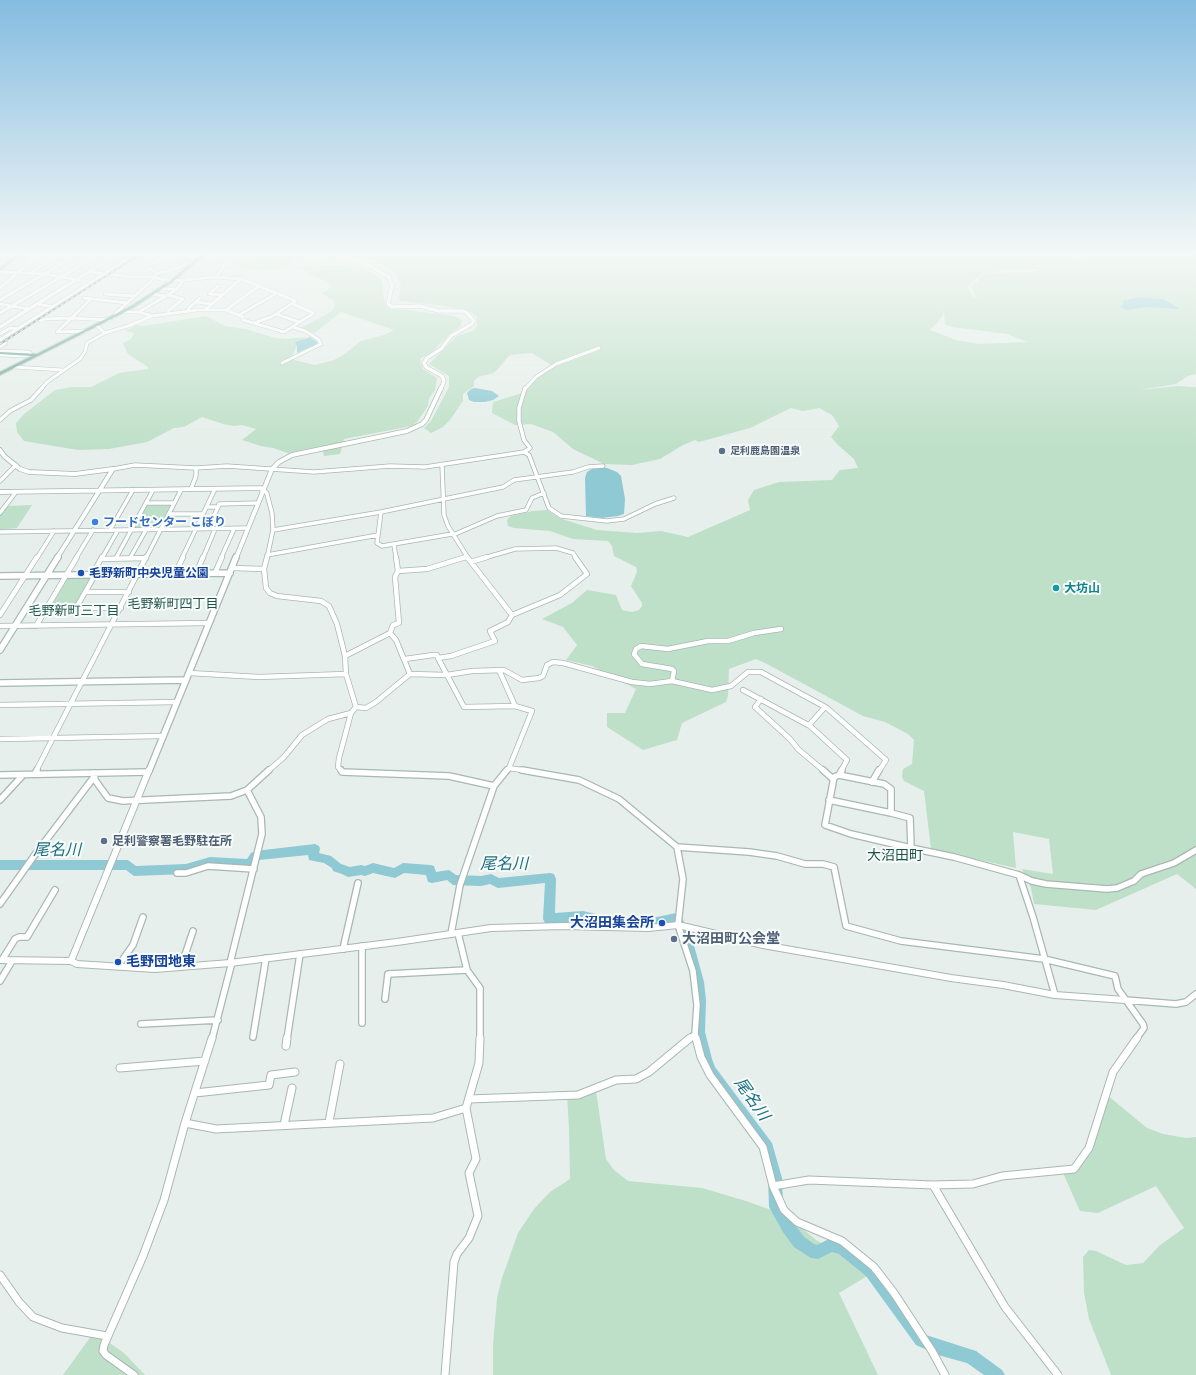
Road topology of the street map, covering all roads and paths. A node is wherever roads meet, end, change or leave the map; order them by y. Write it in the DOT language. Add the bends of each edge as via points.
graph roads {
  1 [pos="16,317"];
  2 [pos="37,317"];
  3 [pos="114,317"];
  4 [pos="147,317"];
  5 [pos="243,317"];
  6 [pos="268,317"];
  7 [pos="285,317"];
  8 [pos="307,317"];
  9 [pos="471,317"];
  10 [pos="70,318"];
  11 [pos="109,320"];
  12 [pos="40,321"];
  13 [pos="299,322"];
  14 [pos="254,323"];
  15 [pos="1,326"];
  16 [pos="97,326"];
  17 [pos="293,327"];
  18 [pos="18,329"];
  19 [pos="89,330"];
  20 [pos="105,333"];
  21 [pos="0,335"];
  22 [pos="6,337"];
  23 [pos="0,340"];
  24 [pos="6,343"];
  25 [pos="0,347"];
  26 [pos="599,348"];
  27 [pos="0,353"];
  28 [pos="31,354"];
  29 [pos="37,355"];
  30 [pos="282,364"];
  31 [pos="14,367"];
  32 [pos="63,370"];
  33 [pos="0,374"];
  34 [pos="0,420"];
  35 [pos="0,450"];
  36 [pos="524,452"];
  37 [pos="16,465"];
  38 [pos="442,465"];
  39 [pos="603,466"];
  40 [pos="113,468"];
  41 [pos="196,468"];
  42 [pos="272,470"];
  43 [pos="536,477"];
  44 [pos="0,481"];
  45 [pos="215,489"];
  46 [pos="99,490"];
  47 [pos="133,490"];
  48 [pos="153,490"];
  49 [pos="181,490"];
  50 [pos="191,490"];
  51 [pos="263,490"];
  52 [pos="0,492"];
  53 [pos="16,492"];
  54 [pos="544,493"];
  55 [pos="674,498"];
  56 [pos="444,499"];
  57 [pos="146,503"];
  58 [pos="174,503"];
  59 [pos="258,503"];
  60 [pos="207,507"];
  61 [pos="218,507"];
  62 [pos="381,512"];
  63 [pos="0,513"];
  64 [pos="169,514"];
  65 [pos="204,514"];
  66 [pos="201,520"];
  67 [pos="248,528"];
  68 [pos="196,529"];
  69 [pos="215,529"];
  70 [pos="234,529"];
  71 [pos="93,530"];
  72 [pos="110,530"];
  73 [pos="118,530"];
  74 [pos="132,530"];
  75 [pos="146,530"];
  76 [pos="161,530"];
  77 [pos="273,530"];
  78 [pos="54,531"];
  79 [pos="74,531"];
  80 [pos="0,532"];
  81 [pos="453,534"];
  82 [pos="378,535"];
  83 [pos="394,545"];
  84 [pos="267,555"];
  85 [pos="466,557"];
  86 [pos="130,558"];
  87 [pos="146,558"];
  88 [pos="101,559"];
  89 [pos="116,559"];
  90 [pos="472,562"];
  91 [pos="264,569"];
  92 [pos="231,571"];
  93 [pos="398,571"];
  94 [pos="138,574"];
  95 [pos="175,574"];
  96 [pos="196,574"];
  97 [pos="215,574"];
  98 [pos="66,575"];
  99 [pos="94,575"];
  100 [pos="0,576"];
  101 [pos="25,576"];
  102 [pos="46,576"];
  103 [pos="86,592"];
  104 [pos="129,592"];
  105 [pos="121,608"];
  106 [pos="0,615"];
  107 [pos="512,615"];
  108 [pos="210,624"];
  109 [pos="112,625"];
  110 [pos="0,626"];
  111 [pos="14,626"];
  112 [pos="36,626"];
  113 [pos="781,629"];
  114 [pos="390,633"];
  115 [pos="0,650"];
  116 [pos="346,656"];
  117 [pos="438,658"];
  118 [pos="405,659"];
  119 [pos="499,670"];
  120 [pos="189,673"];
  121 [pos="346,674"];
  122 [pos="410,674"];
  123 [pos="447,675"];
  124 [pos="186,680"];
  125 [pos="83,681"];
  126 [pos="672,681"];
  127 [pos="0,683"];
  128 [pos="743,690"];
  129 [pos="761,700"];
  130 [pos="176,702"];
  131 [pos="71,704"];
  132 [pos="0,705"];
  133 [pos="515,706"];
  134 [pos="825,707"];
  135 [pos="356,708"];
  136 [pos="351,712"];
  137 [pos="809,725"];
  138 [pos="163,736"];
  139 [pos="54,738"];
  140 [pos="0,739"];
  141 [pos="509,768"];
  142 [pos="148,772"];
  143 [pos="23,774"];
  144 [pos="35,774"];
  145 [pos="0,775"];
  146 [pos="94,775"];
  147 [pos="839,775"];
  148 [pos="833,779"];
  149 [pos="872,782"];
  150 [pos="494,786"];
  151 [pos="247,790"];
  152 [pos="0,800"];
  153 [pos="829,800"];
  154 [pos="137,801"];
  155 [pos="891,813"];
  156 [pos="677,846"];
  157 [pos="911,848"];
  158 [pos="1196,850"];
  159 [pos="254,869"];
  160 [pos="177,873"];
  161 [pos="1020,875"];
  162 [pos="358,882"];
  163 [pos="55,890"];
  164 [pos="0,904"];
  165 [pos="143,917"];
  166 [pos="678,925"];
  167 [pos="193,931"];
  168 [pos="455,933"];
  169 [pos="362,946"];
  170 [pos="343,949"];
  171 [pos="300,954"];
  172 [pos="266,958"];
  173 [pos="1044,959"];
  174 [pos="1,960"];
  175 [pos="12,961"];
  176 [pos="71,961"];
  177 [pos="231,962"];
  178 [pos="118,966"];
  179 [pos="181,967"];
  180 [pos="467,970"];
  181 [pos="0,981"];
  182 [pos="1196,994"];
  183 [pos="1055,995"];
  184 [pos="385,999"];
  185 [pos="1125,1000"];
  186 [pos="218,1020"];
  187 [pos="362,1023"];
  188 [pos="141,1024"];
  189 [pos="695,1034"];
  190 [pos="253,1037"];
  191 [pos="286,1046"];
  192 [pos="205,1061"];
  193 [pos="340,1064"];
  194 [pos="120,1068"];
  195 [pos="295,1072"];
  196 [pos="292,1088"];
  197 [pos="195,1094"];
  198 [pos="469,1099"];
  199 [pos="466,1108"];
  200 [pos="329,1122"];
  201 [pos="185,1123"];
  202 [pos="284,1125"];
  203 [pos="933,1185"];
  204 [pos="773,1186"];
  205 [pos="0,1275"];
  206 [pos="107,1336"];
  207 [pos="134,1375"];
  208 [pos="445,1375"];
  209 [pos="945,1375"];
  210 [pos="1058,1375"];
  1 -- 15 [label="street"];
  2 -- 18 [label="street"];
  3 -- 11 [label="main road"];
  4 -- 20 [label="street"];
  5 -- 14 [label="street" via="243,320"];
  6 -- 14 [label="street"];
  7 -- 13 [label="street"];
  8 -- 13 [label="street"];
  9 -- 42 [label="street" via="474,321 472,324 451,336 441,349 424,363 426,367 442,376 444,381 422,424 383,438 292,456 279,462"];
  10 -- 11 [label="street"];
  10 -- 12 [label="street"];
  10 -- 19 [label="street" via="57,332"];
  11 -- 16 [label="main road"];
  13 -- 17 [label="street"];
  14 -- 17 [label="street" via="284,332"];
  16 -- 19 [label="main road"];
  16 -- 20 [label="street"];
  17 -- 30 [label="street" via="305,331 321,344"];
  18 -- 21 [label="street" via="10,328"];
  18 -- 22 [label="street"];
  19 -- 29 [label="main road"];
  20 -- 32 [label="street" via="87,342 80,359"];
  21 -- 22 [label="street"];
  22 -- 23 [label="street"];
  24 -- 25 [label="street"];
  26 -- 36 [label="street" via="556,364 525,388 519,408 519,421 524,440 530,448"];
  27 -- 28 [label="main road"];
  27 -- 28 [label="street" via="26,356"];
  28 -- 29 [label="main road"];
  29 -- 31 [label="main road"];
  31 -- 32 [label="street"];
  31 -- 33 [label="main road"];
  32 -- 34 [label="street" via="47,382 31,400 10,411"];
  35 -- 37 [label="street"];
  36 -- 38 [label="street"];
  36 -- 43 [label="street" via="530,457"];
  37 -- 40 [label="street" via="23,470 45,474 94,472"];
  37 -- 44 [label="street"];
  38 -- 42 [label="street" via="314,472"];
  38 -- 56 [label="street"];
  39 -- 43 [label="street"];
  40 -- 41 [label="street" via="135,465"];
  40 -- 46 [label="street"];
  41 -- 42 [label="street" via="227,466"];
  41 -- 50 [label="street"];
  42 -- 51 [label="street"];
  43 -- 54 [label="street"];
  43 -- 56 [label="street" via="513,480 504,487"];
  45 -- 50 [label="street"];
  45 -- 51 [label="street"];
  45 -- 60 [label="street"];
  46 -- 47 [label="street"];
  46 -- 53 [label="street"];
  46 -- 79 [label="street"];
  47 -- 48 [label="street"];
  47 -- 72 [label="street"];
  48 -- 49 [label="street"];
  48 -- 57 [label="street"];
  49 -- 50 [label="street"];
  49 -- 58 [label="street"];
  51 -- 59 [label="street"];
  51 -- 77 [label="street" via="267,494 272,513"];
  52 -- 53 [label="street"];
  53 -- 63 [label="street"];
  54 -- 55 [label="street" via="549,508 561,516 607,521 624,519"];
  54 -- 81 [label="street" via="532,498 526,510 497,516"];
  56 -- 62 [label="street"];
  56 -- 81 [label="street" via="445,519"];
  57 -- 58 [label="street"];
  57 -- 74 [label="street"];
  58 -- 64 [label="street"];
  59 -- 61 [label="street" via="219,504"];
  59 -- 67 [label="street"];
  60 -- 61 [label="street"];
  60 -- 65 [label="street"];
  61 -- 66 [label="street" via="212,520"];
  62 -- 77 [label="street"];
  62 -- 82 [label="street"];
  64 -- 65 [label="street"];
  64 -- 76 [label="street"];
  65 -- 66 [label="street"];
  66 -- 68 [label="street"];
  67 -- 70 [label="street"];
  67 -- 92 [label="street"];
  68 -- 69 [label="street"];
  68 -- 76 [label="street"];
  68 -- 95 [label="street"];
  69 -- 70 [label="street"];
  69 -- 96 [label="street"];
  70 -- 97 [label="street"];
  71 -- 72 [label="street"];
  71 -- 79 [label="street"];
  71 -- 98 [label="street"];
  72 -- 73 [label="street"];
  73 -- 74 [label="street"];
  73 -- 88 [label="street"];
  74 -- 75 [label="street"];
  74 -- 89 [label="street"];
  75 -- 76 [label="street"];
  75 -- 86 [label="street"];
  76 -- 87 [label="street"];
  77 -- 84 [label="street"];
  78 -- 79 [label="street"];
  78 -- 80 [label="street"];
  78 -- 101 [label="street"];
  79 -- 102 [label="street"];
  81 -- 83 [label="street"];
  81 -- 85 [label="street"];
  82 -- 83 [label="street" via="378,545"];
  82 -- 84 [label="street"];
  83 -- 93 [label="street"];
  84 -- 91 [label="street"];
  85 -- 90 [label="street"];
  85 -- 93 [label="street" via="427,569"];
  86 -- 87 [label="street"];
  86 -- 89 [label="street"];
  87 -- 94 [label="street"];
  88 -- 89 [label="street"];
  88 -- 99 [label="street"];
  90 -- 107 [label="street"];
  90 -- 107 [label="street" via="522,548 556,548 573,553 587,574 561,594"];
  91 -- 92 [label="street"];
  91 -- 116 [label="street" via="266,588 270,593 321,601 329,606"];
  92 -- 97 [label="street"];
  92 -- 108 [label="street"];
  93 -- 114 [label="street" via="395,577 399,622"];
  94 -- 95 [label="street"];
  94 -- 99 [label="street"];
  94 -- 104 [label="street"];
  95 -- 96 [label="street"];
  96 -- 97 [label="street"];
  98 -- 99 [label="street"];
  98 -- 102 [label="street"];
  98 -- 112 [label="street"];
  99 -- 103 [label="street"];
  100 -- 101 [label="street"];
  101 -- 102 [label="street"];
  101 -- 106 [label="street"];
  102 -- 111 [label="street"];
  103 -- 104 [label="street"];
  103 -- 105 [label="street" via="76,608"];
  104 -- 105 [label="street"];
  105 -- 109 [label="street"];
  107 -- 117 [label="street" via="508,622 490,631 495,641"];
  108 -- 109 [label="street"];
  108 -- 120 [label="street"];
  109 -- 112 [label="street"];
  109 -- 125 [label="street"];
  110 -- 111 [label="street"];
  111 -- 112 [label="street"];
  111 -- 115 [label="street"];
  113 -- 126 [label="street" via="754,633 728,641 708,641 678,648 640,646 636,649 634,654 642,664 672,669"];
  114 -- 116 [label="street"];
  114 -- 118 [label="street"];
  116 -- 121 [label="street"];
  117 -- 118 [label="street" via="433,655"];
  117 -- 123 [label="street"];
  118 -- 122 [label="street"];
  119 -- 123 [label="street"];
  119 -- 126 [label="street" via="504,670 518,679 540,678 547,665 553,662 632,682 650,684"];
  119 -- 133 [label="street"];
  120 -- 121 [label="street" via="258,677"];
  120 -- 124 [label="street"];
  121 -- 135 [label="street"];
  122 -- 123 [label="street"];
  122 -- 135 [label="street" via="376,702 366,708"];
  123 -- 133 [label="street" via="464,707"];
  124 -- 125 [label="street"];
  124 -- 130 [label="street"];
  125 -- 127 [label="street"];
  125 -- 131 [label="street"];
  126 -- 134 [label="street" via="712,690 734,685 748,672 761,672"];
  128 -- 129 [label="street"];
  129 -- 137 [label="street"];
  129 -- 148 [label="street" via="755,707"];
  130 -- 131 [label="street"];
  130 -- 138 [label="street"];
  131 -- 132 [label="street"];
  131 -- 139 [label="street"];
  133 -- 141 [label="street" via="532,711"];
  134 -- 137 [label="street"];
  134 -- 149 [label="street" via="886,760"];
  135 -- 136 [label="street"];
  136 -- 150 [label="street" via="339,758 338,767 342,772 449,776"];
  136 -- 151 [label="street" via="328,719 302,735 284,757"];
  137 -- 147 [label="street" via="847,760"];
  138 -- 139 [label="street"];
  138 -- 142 [label="street"];
  139 -- 140 [label="street"];
  139 -- 144 [label="street"];
  141 -- 150 [label="street"];
  141 -- 156 [label="street" via="580,780 619,800"];
  142 -- 146 [label="street"];
  142 -- 154 [label="street"];
  143 -- 144 [label="street"];
  143 -- 145 [label="street"];
  143 -- 152 [label="street"];
  144 -- 146 [label="street"];
  146 -- 154 [label="street" via="103,794 108,798"];
  146 -- 164 [label="street"];
  147 -- 148 [label="street"];
  147 -- 149 [label="street"];
  148 -- 153 [label="street"];
  149 -- 155 [label="street" via="891,788"];
  150 -- 168 [label="street" via="460,885"];
  151 -- 154 [label="street" via="216,798"];
  151 -- 159 [label="street" via="261,817 262,834"];
  153 -- 155 [label="street"];
  153 -- 157 [label="street" via="825,825"];
  154 -- 176 [label="street"];
  155 -- 157 [label="street" via="910,818"];
  156 -- 166 [label="street" via="683,878"];
  156 -- 173 [label="street" via="749,852 805,864 834,867 846,926 916,943"];
  157 -- 161 [label="street"];
  158 -- 161 [label="street" via="1174,863 1141,874 1117,888 1046,884"];
  159 -- 160 [label="street" via="208,866"];
  159 -- 177 [label="street"];
  161 -- 173 [label="street"];
  162 -- 170 [label="street"];
  163 -- 174 [label="street" via="27,937 15,939"];
  165 -- 178 [label="street" via="133,945"];
  166 -- 168 [label="street" via="648,928 529,926"];
  166 -- 183 [label="street" via="763,945"];
  166 -- 189 [label="street" via="693,971 697,1005"];
  167 -- 179 [label="street"];
  168 -- 169 [label="street"];
  168 -- 180 [label="street"];
  169 -- 170 [label="street"];
  169 -- 187 [label="street"];
  170 -- 171 [label="street"];
  171 -- 172 [label="street"];
  171 -- 191 [label="street"];
  172 -- 177 [label="street"];
  172 -- 190 [label="street"];
  173 -- 183 [label="street"];
  173 -- 185 [label="street" via="1115,976 1118,989"];
  174 -- 175 [label="street"];
  175 -- 176 [label="street"];
  175 -- 181 [label="street"];
  176 -- 178 [label="street" via="76,964"];
  177 -- 179 [label="street"];
  177 -- 186 [label="street"];
  178 -- 179 [label="street" via="155,969"];
  180 -- 184 [label="street" via="388,974"];
  180 -- 198 [label="street" via="480,988 481,999 479,1063"];
  182 -- 185 [label="street" via="1186,1002 1176,1004"];
  183 -- 185 [label="street"];
  185 -- 203 [label="street" via="1134,1009 1144,1028 1113,1072 1089,1148 1074,1169 1002,1176 973,1184"];
  186 -- 188 [label="street"];
  186 -- 192 [label="street"];
  189 -- 198 [label="street" via="649,1072 636,1079 616,1080 578,1095"];
  189 -- 204 [label="street" via="701,1057 710,1074 763,1147"];
  192 -- 194 [label="street"];
  192 -- 197 [label="street"];
  193 -- 200 [label="street"];
  195 -- 197 [label="street" via="271,1075 269,1085"];
  196 -- 202 [label="street"];
  197 -- 201 [label="street"];
  198 -- 199 [label="street"];
  199 -- 200 [label="street" via="433,1118"];
  199 -- 208 [label="street" via="476,1160 469,1173 478,1216 469,1238 456,1254 454,1262"];
  200 -- 202 [label="street"];
  201 -- 202 [label="street" via="216,1129"];
  201 -- 206 [label="street" via="164,1200 143,1256"];
  203 -- 204 [label="street" via="808,1180"];
  203 -- 210 [label="street" via="1005,1307"];
  204 -- 209 [label="street" via="784,1210 797,1222 842,1241 874,1267 932,1351"];
  205 -- 206 [label="street" via="33,1317 62,1328"];
  206 -- 207 [label="street" via="103,1351"];
}
